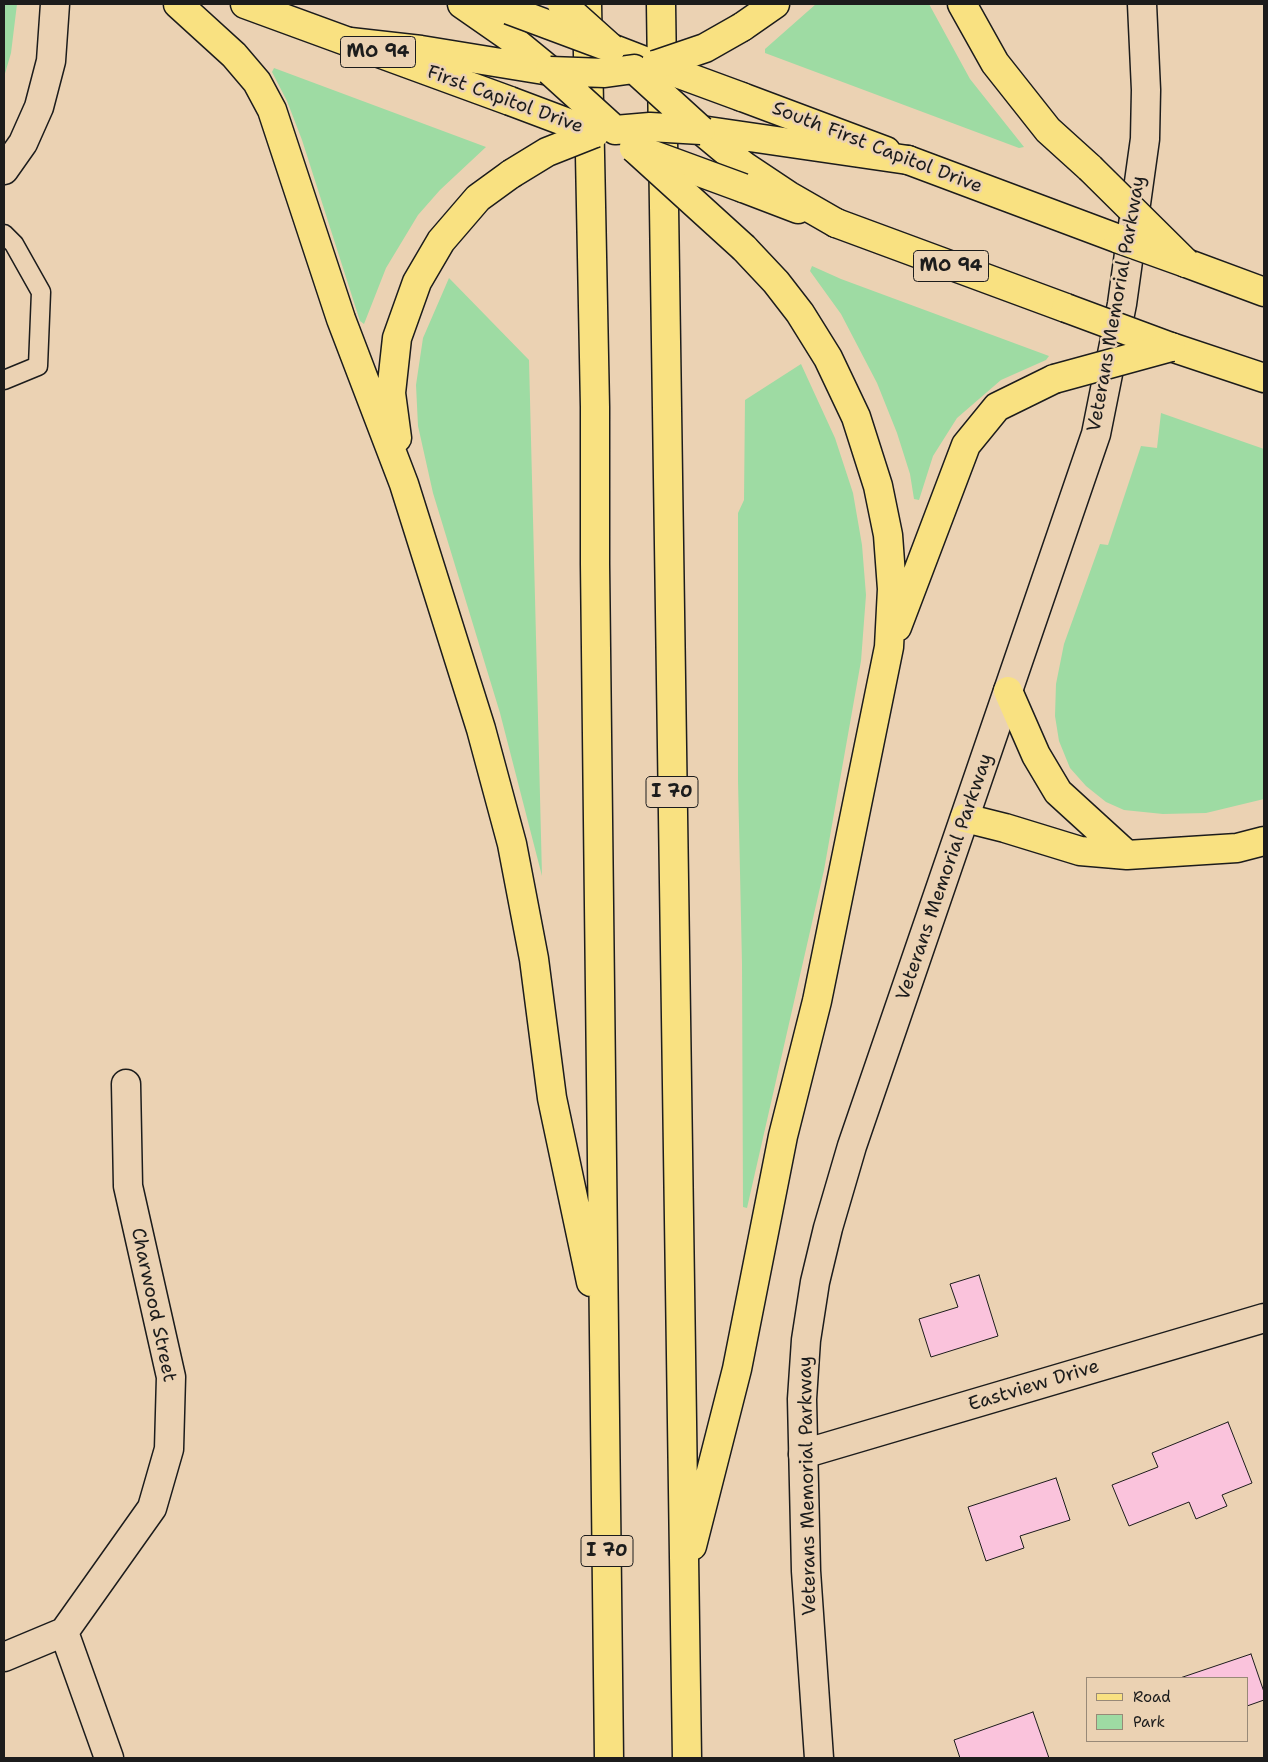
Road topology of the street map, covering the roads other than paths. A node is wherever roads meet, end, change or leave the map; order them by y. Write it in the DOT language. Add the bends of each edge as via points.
graph roads {
  1 [pos="55,4"];
  2 [pos="178,4"];
  3 [pos="245,4"];
  4 [pos="462,4"];
  5 [pos="562,4"];
  6 [pos="587,4"];
  7 [pos="661,4"];
  8 [pos="775,4"];
  9 [pos="962,4"];
  10 [pos="1142,4"];
  11 [pos="504,28"];
  12 [pos="350,42"];
  13 [pos="611,48"];
  14 [pos="645,67"];
  15 [pos="550,71"];
  16 [pos="701,130"];
  17 [pos="615,137"];
  18 [pos="908,160"];
  19 [pos="4,170"];
  20 [pos="744,177"];
  21 [pos="4,234"];
  22 [pos="1186,263"];
  23 [pos="1264,292"];
  24 [pos="1171,347"];
  25 [pos="1264,378"];
  26 [pos="4,380"];
  27 [pos="404,484"];
  28 [pos="889,647"];
  29 [pos="1008,691"];
  30 [pos="965,818"];
  31 [pos="1264,841"];
  32 [pos="1127,855"];
  33 [pos="126,1084"];
  34 [pos="1264,1318"];
  35 [pos="604,1343"];
  36 [pos="803,1454"];
  37 [pos="683,1581"];
  38 [pos="64,1632"];
  39 [pos="4,1657"];
  40 [pos="109,1758"];
  41 [pos="609,1758"];
  42 [pos="687,1758"];
  43 [pos="819,1758"];
  1 -- 19 [label="street" via="51,60 39,107 23,143"];
  2 -- 27 [label="main road" via="234,55 257,82 272,110 341,319"];
  3 -- 12 [label="main road, First Capitol Drive / MO 94"];
  4 -- 11 [label="main road"];
  5 -- 13 [label="main road, bridge"];
  6 -- 35 [label="main road, I 70" via="595,407"];
  7 -- 37 [label="main road, I 70"];
  8 -- 14 [label="main road, bridge" via="705,48"];
  9 -- 22 [label="main road, bridge" via="995,63 1048,130"];
  10 -- 29 [label="street, Veterans Memorial Parkway" via="1145,139 1109,372 1096,434"];
  11 -- 12 [label="main road"];
  11 -- 13 [label="main road, bridge"];
  11 -- 15 [label="main road"];
  12 -- 17 [label="main road, First Capitol Drive / MO 94, bridge"];
  13 -- 14 [label="main road"];
  14 -- 15 [label="main road, bridge" via="605,73"];
  14 -- 16 [label="main road, bridge"];
  14 -- 18 [label="main road, South First Capitol Drive, bridge" via="742,97"];
  15 -- 17 [label="main road, bridge"];
  16 -- 17 [label="main road, bridge" via="650,127"];
  16 -- 18 [label="main road"];
  16 -- 20 [label="main road"];
  17 -- 20 [label="main road, MO 94, bridge"];
  17 -- 27 [label="main road, bridge" via="547,152 478,198 440,241 417,282 397,338 391,393"];
  17 -- 28 [label="main road, bridge" via="744,248 800,313 828,358 856,417 878,486 888,535 892,589"];
  18 -- 22 [label="main road, South First Capitol Drive, bridge"];
  20 -- 24 [label="main road, MO 94, bridge" via="836,223"];
  21 -- 26 [label="lane" via="14,244 41,292 38,366"];
  22 -- 23 [label="main road, South First Capitol Drive"];
  24 -- 25 [label="main road, MO 94"];
  24 -- 28 [label="main road, bridge" via="1054,379 997,407 966,446"];
  27 -- 35 [label="main road" via="481,729 512,844 534,959 552,1098"];
  28 -- 37 [label="main road" via="817,1001 783,1136 737,1369"];
  29 -- 30 [label="street, Veterans Memorial Parkway"];
  29 -- 32 [label="main road" via="1036,755 1058,792"];
  30 -- 32 [label="main road" via="1080,851"];
  30 -- 36 [label="street, Veterans Memorial Parkway" via="852,1146 828,1228 806,1340"];
  31 -- 32 [label="main road" via="1237,848"];
  33 -- 38 [label="street, Charwood Street" via="128,1186 171,1377 170,1449 152,1508"];
  34 -- 36 [label="street, Eastview Drive"];
  35 -- 41 [label="main road, I 70"];
  36 -- 43 [label="street, Veterans Memorial Parkway" via="806,1571"];
  37 -- 42 [label="main road, I 70"];
  38 -- 39 [label="street"];
  38 -- 40 [label="street"];
}
